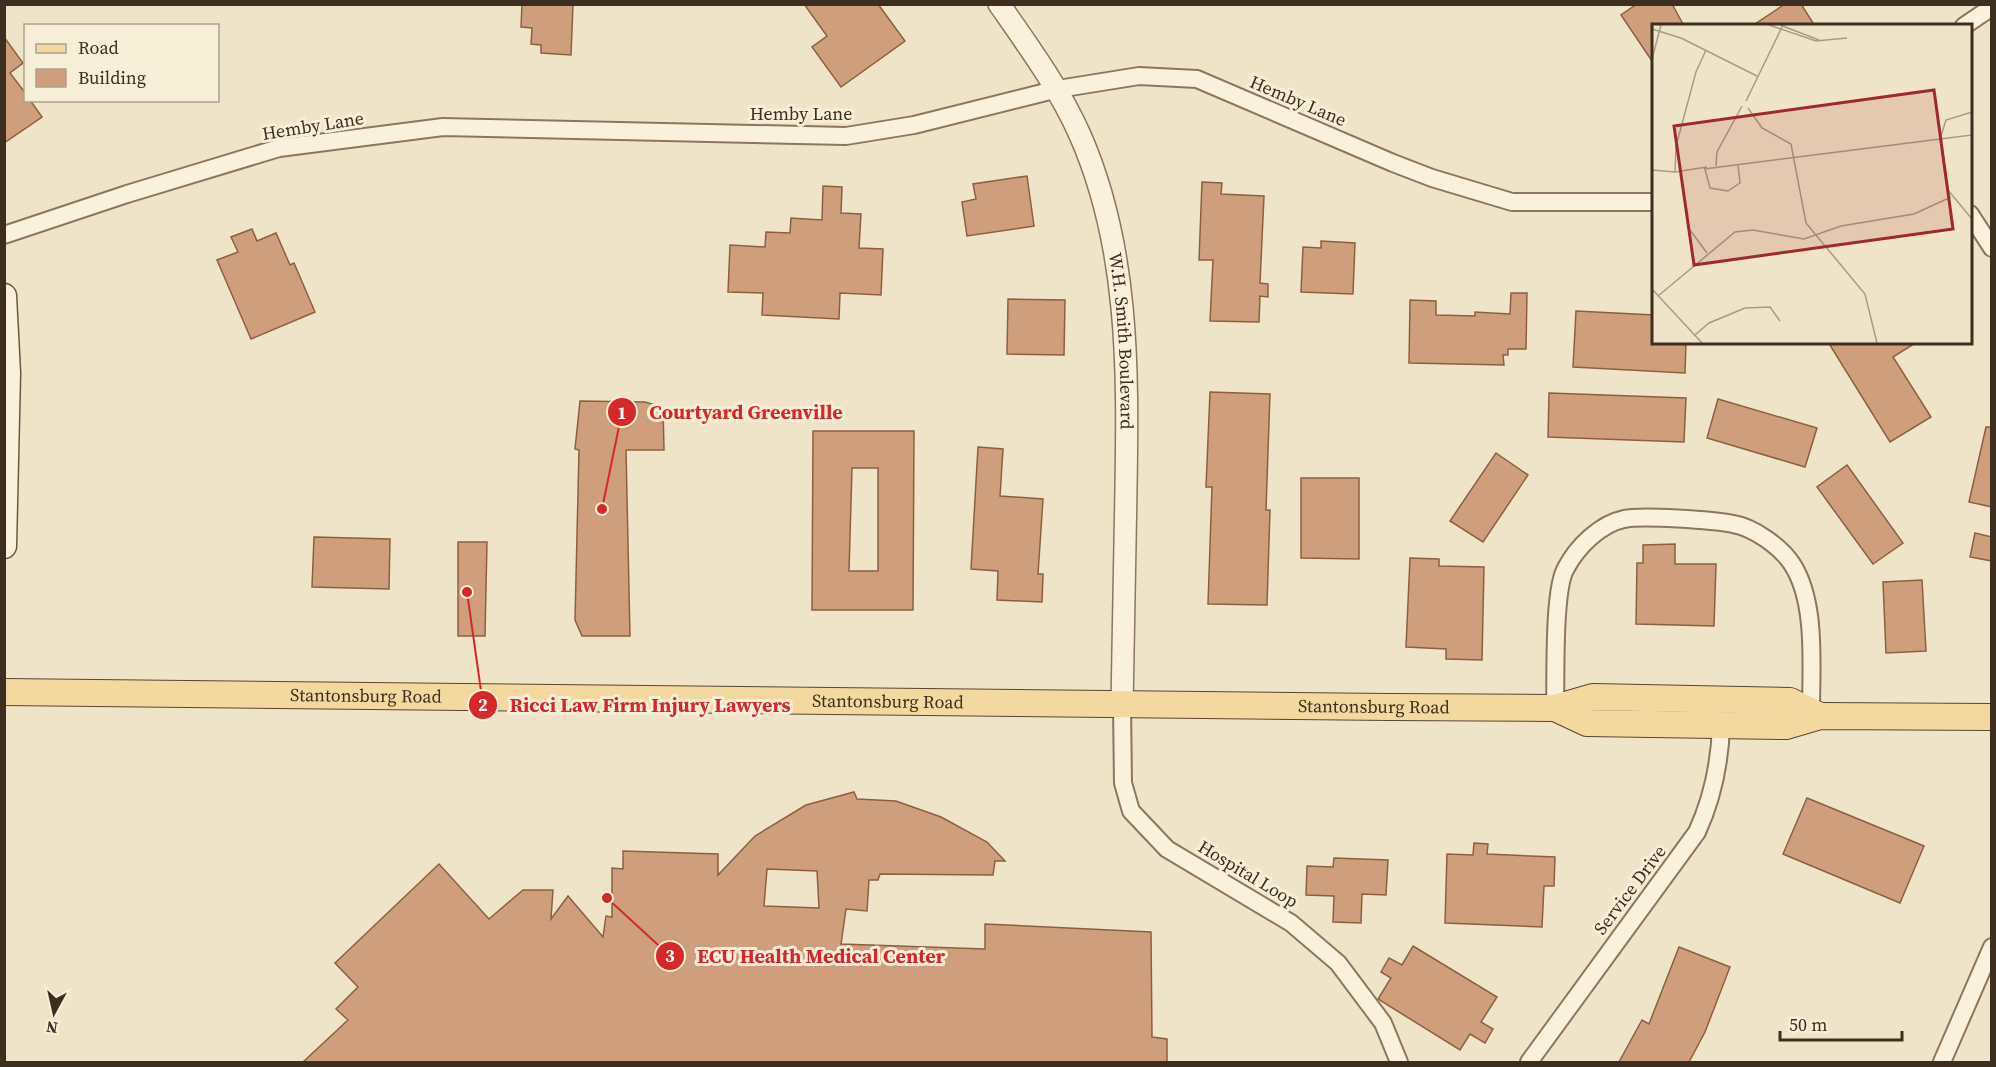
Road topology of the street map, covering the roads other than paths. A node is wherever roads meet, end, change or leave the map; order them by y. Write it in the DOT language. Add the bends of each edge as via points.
graph roads {
  1 [pos="999,4"];
  2 [pos="1992,7"];
  3 [pos="1967,24"];
  4 [pos="1058,89"];
  5 [pos="1652,202"];
  6 [pos="1972,216"];
  7 [pos="4,235"];
  8 [pos="1992,248"];
  9 [pos="4,296"];
  10 [pos="4,546"];
  11 [pos="4,692"];
  12 [pos="1122,706"];
  13 [pos="1555,708"];
  14 [pos="1815,713"];
  15 [pos="1992,717"];
  16 [pos="1720,725"];
  17 [pos="1992,947"];
  18 [pos="1399,1062"];
  19 [pos="1529,1062"];
  20 [pos="1942,1062"];
  1 -- 4 [label="street, W.H. Smith Boulevard"];
  2 -- 3 [label="street"];
  4 -- 5 [label="street, Hemby Lane" via="1139,76 1197,79 1413,171 1512,202"];
  4 -- 7 [label="street, Hemby Lane" via="914,125 846,136 443,127 279,148"];
  4 -- 12 [label="street, W.H. Smith Boulevard" via="1081,137 1102,196 1117,258 1127,408"];
  6 -- 8 [label="street"];
  9 -- 10 [label="main road" via="8,373"];
  11 -- 12 [label="main road, Stantonsburg Road"];
  12 -- 13 [label="main road, Stantonsburg Road"];
  12 -- 18 [label="street, Hospital Loop" via="1123,783 1131,811 1167,849 1291,922 1338,963 1383,1023"];
  13 -- 14 [label="main road, Stantonsburg Road" via="1593,698 1790,701"];
  13 -- 14 [label="street" via="1558,610 1564,569 1590,537 1623,519 1662,519 1734,524 1765,538 1792,564 1810,611"];
  13 -- 16 [label="main road, Stantonsburg Road" via="1587,723"];
  14 -- 15 [label="main road, Stantonsburg Road"];
  14 -- 16 [label="main road, Stantonsburg Road" via="1786,726"];
  16 -- 19 [label="street, Service Drive" via="1720,752 1709,806 1698,831"];
  17 -- 20 [label="street"];
}
